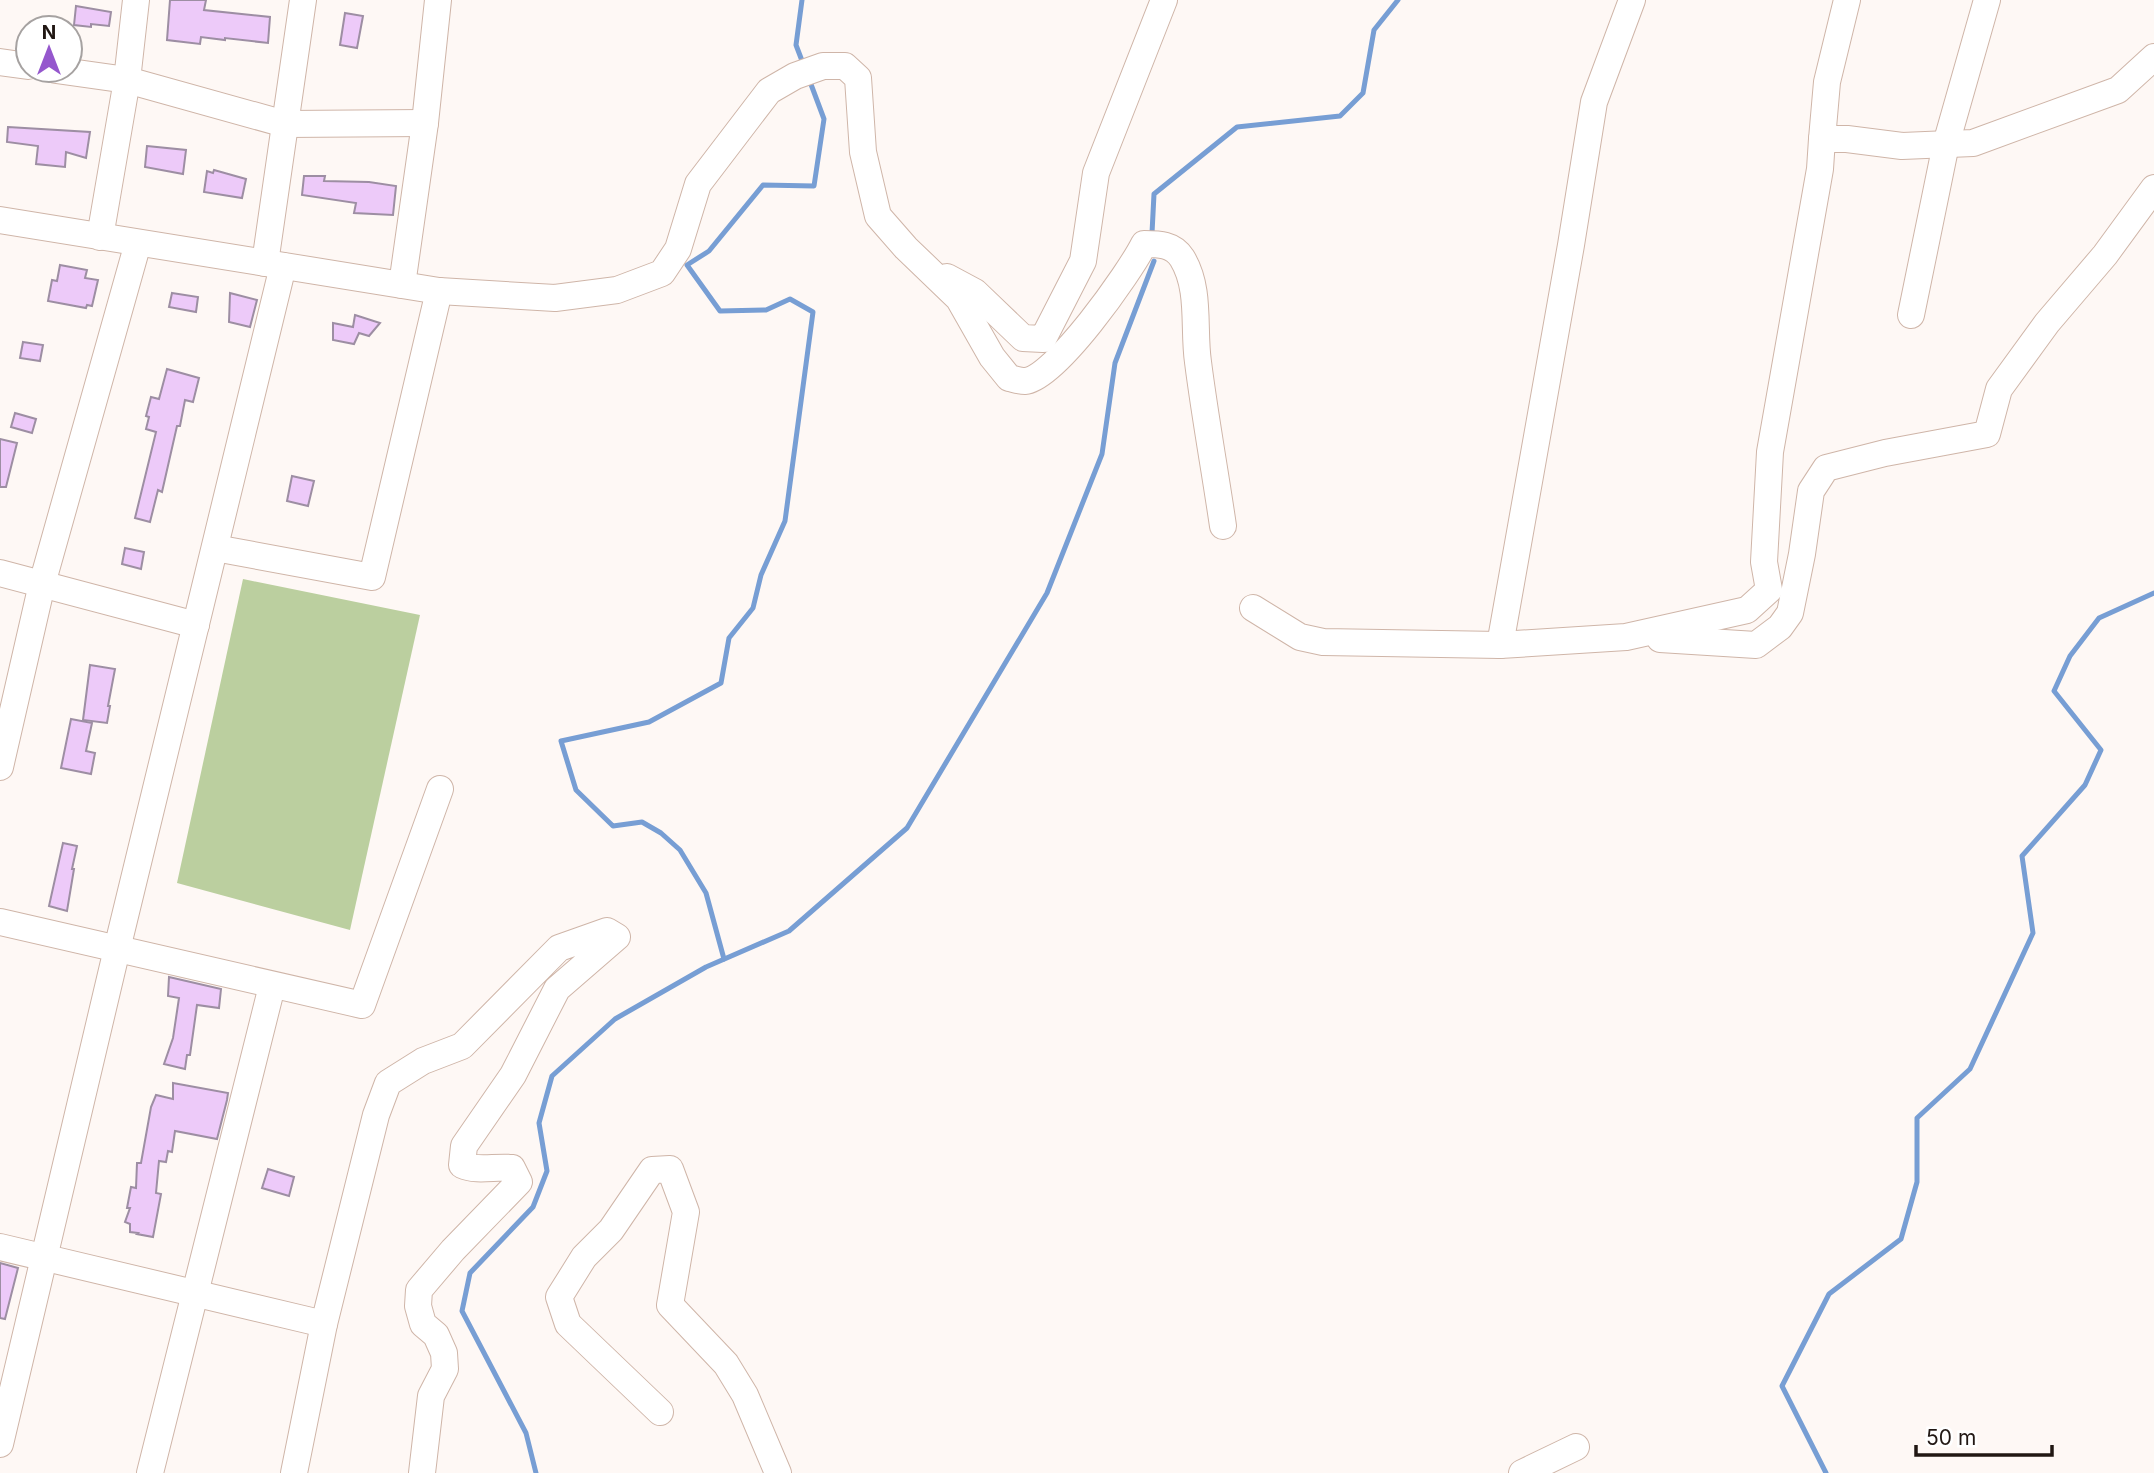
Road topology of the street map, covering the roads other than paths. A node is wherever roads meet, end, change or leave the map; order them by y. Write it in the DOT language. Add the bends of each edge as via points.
graph roads {
  1 [pos="136,0"];
  2 [pos="303,0"];
  3 [pos="438,0"];
  4 [pos="1164,0"];
  5 [pos="1632,0"];
  6 [pos="1847,0"];
  7 [pos="1987,0"];
  8 [pos="2154,57"];
  9 [pos="84,74"];
  10 [pos="127,80"];
  11 [pos="425,123"];
  12 [pos="285,124"];
  13 [pos="1822,139"];
  14 [pos="1946,144"];
  15 [pos="2154,188"];
  16 [pos="0,220"];
  17 [pos="100,237"];
  18 [pos="138,243"];
  19 [pos="920,263"];
  20 [pos="274,265"];
  21 [pos="402,285"];
  22 [pos="439,291"];
  23 [pos="1911,315"];
  24 [pos="1223,526"];
  25 [pos="215,548"];
  26 [pos="0,573"];
  27 [pos="42,584"];
  28 [pos="1252,608"];
  29 [pos="196,625"];
  30 [pos="1626,637"];
  31 [pos="1500,645"];
  32 [pos="0,767"];
  33 [pos="440,789"];
  34 [pos="0,922"];
  35 [pos="117,949"];
  36 [pos="272,986"];
  37 [pos="0,1247"];
  38 [pos="44,1258"];
  39 [pos="196,1293"];
  40 [pos="324,1324"];
  41 [pos="660,1412"];
  42 [pos="0,1444"];
  43 [pos="1576,1447"];
  44 [pos="150,1473"];
  45 [pos="294,1473"];
  46 [pos="422,1473"];
  47 [pos="778,1473"];
  48 [pos="1522,1473"];
  1 -- 10 [label="street"];
  2 -- 12 [label="street"];
  3 -- 11 [label="street"];
  4 -- 19 [label="street" via="1096,173 1083,261 1043,339 1023,338 975,292"];
  5 -- 31 [label="street" via="1594,102"];
  6 -- 13 [label="street" via="1827,82"];
  7 -- 14 [label="street"];
  8 -- 14 [label="street" via="2118,90 1973,143"];
  9 -- 10 [label="street"];
  10 -- 12 [label="street"];
  10 -- 17 [label="street"];
  11 -- 12 [label="street"];
  11 -- 21 [label="street"];
  12 -- 20 [label="street"];
  13 -- 14 [label="street"];
  13 -- 30 [label="street" via="1770,452 1763,562 1769,590 1747,610"];
  14 -- 23 [label="street"];
  15 -- 30 [label="street" via="1999,389 1987,434 1826,468 1811,491 1790,613 1780,627 1756,645"];
  16 -- 17 [label="street"];
  17 -- 18 [label="street"];
  18 -- 20 [label="street"];
  18 -- 27 [label="street"];
  19 -- 22 [label="street" via="878,216 863,152 858,78 845,66 823,66 769,92 698,184 678,249 662,273 617,290 555,298"];
  19 -- 24 [label="street" via="959,299 1009,378 1026,381 1048,370 1155,244 1181,256 1197,315 1197,359"];
  20 -- 21 [label="street"];
  20 -- 25 [label="street"];
  21 -- 22 [label="street"];
  22 -- 25 [label="street" via="372,577"];
  25 -- 29 [label="street"];
  26 -- 27 [label="street"];
  27 -- 29 [label="street"];
  27 -- 32 [label="street"];
  28 -- 31 [label="street" via="1300,637 1323,642"];
  29 -- 35 [label="street"];
  30 -- 31 [label="street"];
  33 -- 36 [label="street" via="362,1005"];
  34 -- 35 [label="street"];
  35 -- 36 [label="street"];
  35 -- 38 [label="street"];
  36 -- 39 [label="street"];
  37 -- 38 [label="street"];
  38 -- 39 [label="street"];
  38 -- 42 [label="street"];
  39 -- 40 [label="street"];
  39 -- 44 [label="street"];
  40 -- 45 [label="street"];
  40 -- 46 [label="street" via="388,1083 423,1061 462,1046 559,948 607,931 617,937 557,989 513,1075 464,1146 462,1165 473,1170 512,1168 519,1182 419,1290 423,1324 436,1335 445,1368 431,1396"];
  41 -- 47 [label="street" via="568,1324 559,1297 652,1170 670,1169 686,1212 670,1305 726,1364 745,1395"];
  43 -- 48 [label="street"];
}
